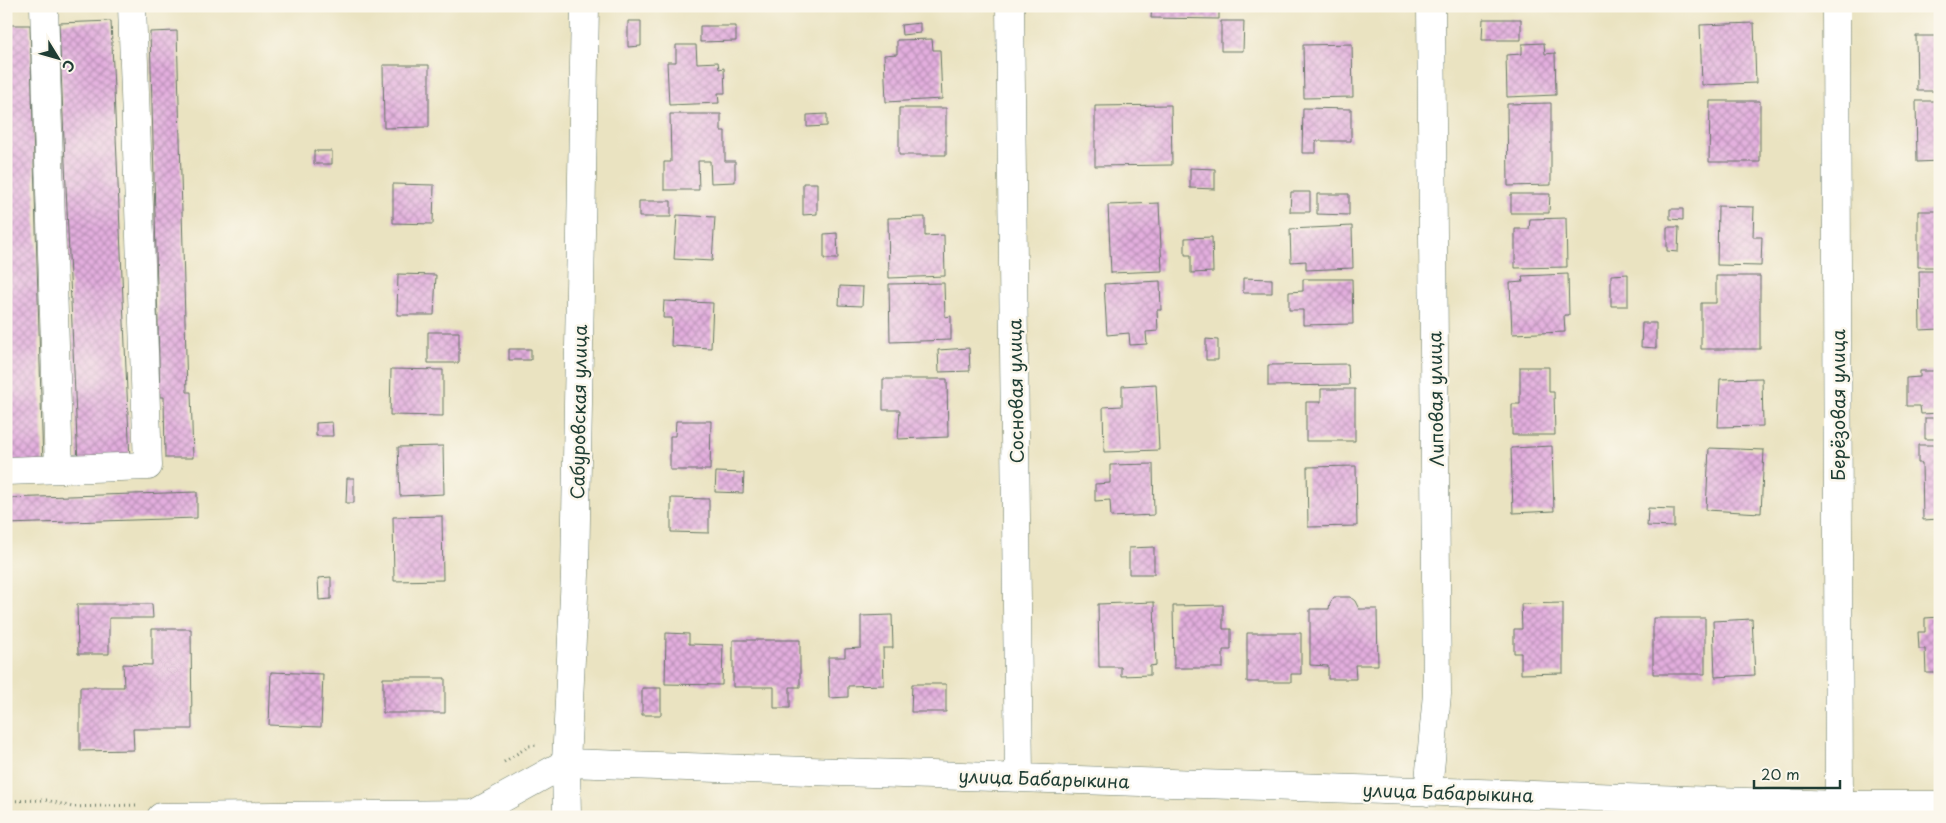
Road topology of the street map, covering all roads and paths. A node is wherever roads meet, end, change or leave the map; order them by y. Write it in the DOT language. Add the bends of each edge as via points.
graph roads {
  1 [pos="44,6"];
  2 [pos="132,6"];
  3 [pos="585,6"];
  4 [pos="1010,6"];
  5 [pos="1431,6"];
  6 [pos="1836,6"];
  7 [pos="59,469"];
  8 [pos="6,471"];
  9 [pos="566,763"];
  10 [pos="1019,777"];
  11 [pos="1428,792"];
  12 [pos="1839,804"];
  13 [pos="1940,805"];
  14 [pos="160,817"];
  15 [pos="170,817"];
  16 [pos="566,817"];
  1 -- 7 [label="street"];
  2 -- 7 [label="street" via="148,466"];
  3 -- 9 [label="street, Сабуровская улица" via="575,575"];
  4 -- 10 [label="street, Сосновая улица"];
  5 -- 11 [label="street, Липовая улица" via="1437,694"];
  6 -- 12 [label="street, Берёзовая улица"];
  7 -- 8 [label="street"];
  9 -- 10 [label="street, улица Бабарыкина"];
  9 -- 15 [label="street" via="474,814"];
  9 -- 16 [label="street, Сабуровская улица"];
  10 -- 11 [label="street, улица Бабарыкина"];
  11 -- 12 [label="street, улица Бабарыкина"];
  12 -- 13 [label="street, улица Бабарыкина"];
  14 -- 15 [label="street"];
}
